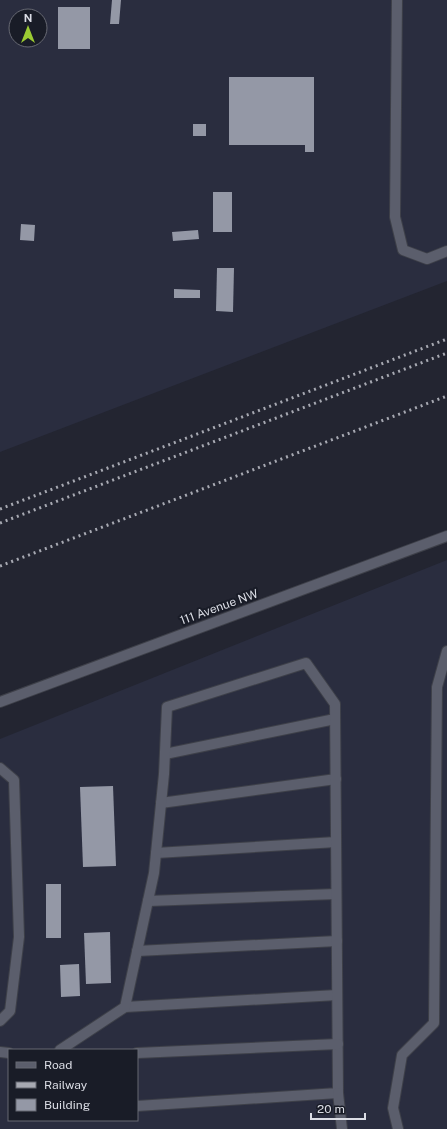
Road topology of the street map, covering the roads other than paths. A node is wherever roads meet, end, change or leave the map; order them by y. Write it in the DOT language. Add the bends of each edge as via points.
graph roads {
  1 [pos="397,0"];
  2 [pos="447,251"];
  3 [pos="447,536"];
  4 [pos="447,651"];
  5 [pos="0,702"];
  6 [pos="335,719"];
  7 [pos="165,754"];
  8 [pos="0,768"];
  9 [pos="336,779"];
  10 [pos="161,804"];
  11 [pos="336,842"];
  12 [pos="156,854"];
  13 [pos="336,894"];
  14 [pos="148,901"];
  15 [pos="337,941"];
  16 [pos="137,951"];
  17 [pos="337,995"];
  18 [pos="125,1007"];
  19 [pos="0,1021"];
  20 [pos="338,1044"];
  21 [pos="62,1049"];
  22 [pos="138,1053"];
  23 [pos="338,1092"];
  24 [pos="138,1106"];
  25 [pos="342,1129"];
  26 [pos="398,1129"];
  1 -- 2 [label="street" via="395,217 403,250 427,259"];
  3 -- 5 [label="street, 111 Avenue NW"];
  4 -- 26 [label="street" via="437,687 434,1023 402,1055 393,1108"];
  6 -- 7 [label="street"];
  6 -- 7 [label="street" via="335,704 306,663 167,707"];
  6 -- 9 [label="street"];
  7 -- 10 [label="street"];
  8 -- 19 [label="street" via="14,780 19,937 10,1011"];
  9 -- 10 [label="street"];
  9 -- 11 [label="street"];
  10 -- 12 [label="street"];
  11 -- 12 [label="street"];
  11 -- 13 [label="street"];
  12 -- 14 [label="street"];
  13 -- 14 [label="street"];
  13 -- 15 [label="street"];
  14 -- 16 [label="street"];
  15 -- 16 [label="street"];
  15 -- 17 [label="street"];
  16 -- 18 [label="street"];
  17 -- 18 [label="street"];
  17 -- 20 [label="street"];
  18 -- 21 [label="street"];
  20 -- 22 [label="street"];
  20 -- 23 [label="street"];
  23 -- 24 [label="street"];
  23 -- 25 [label="street"];
}
